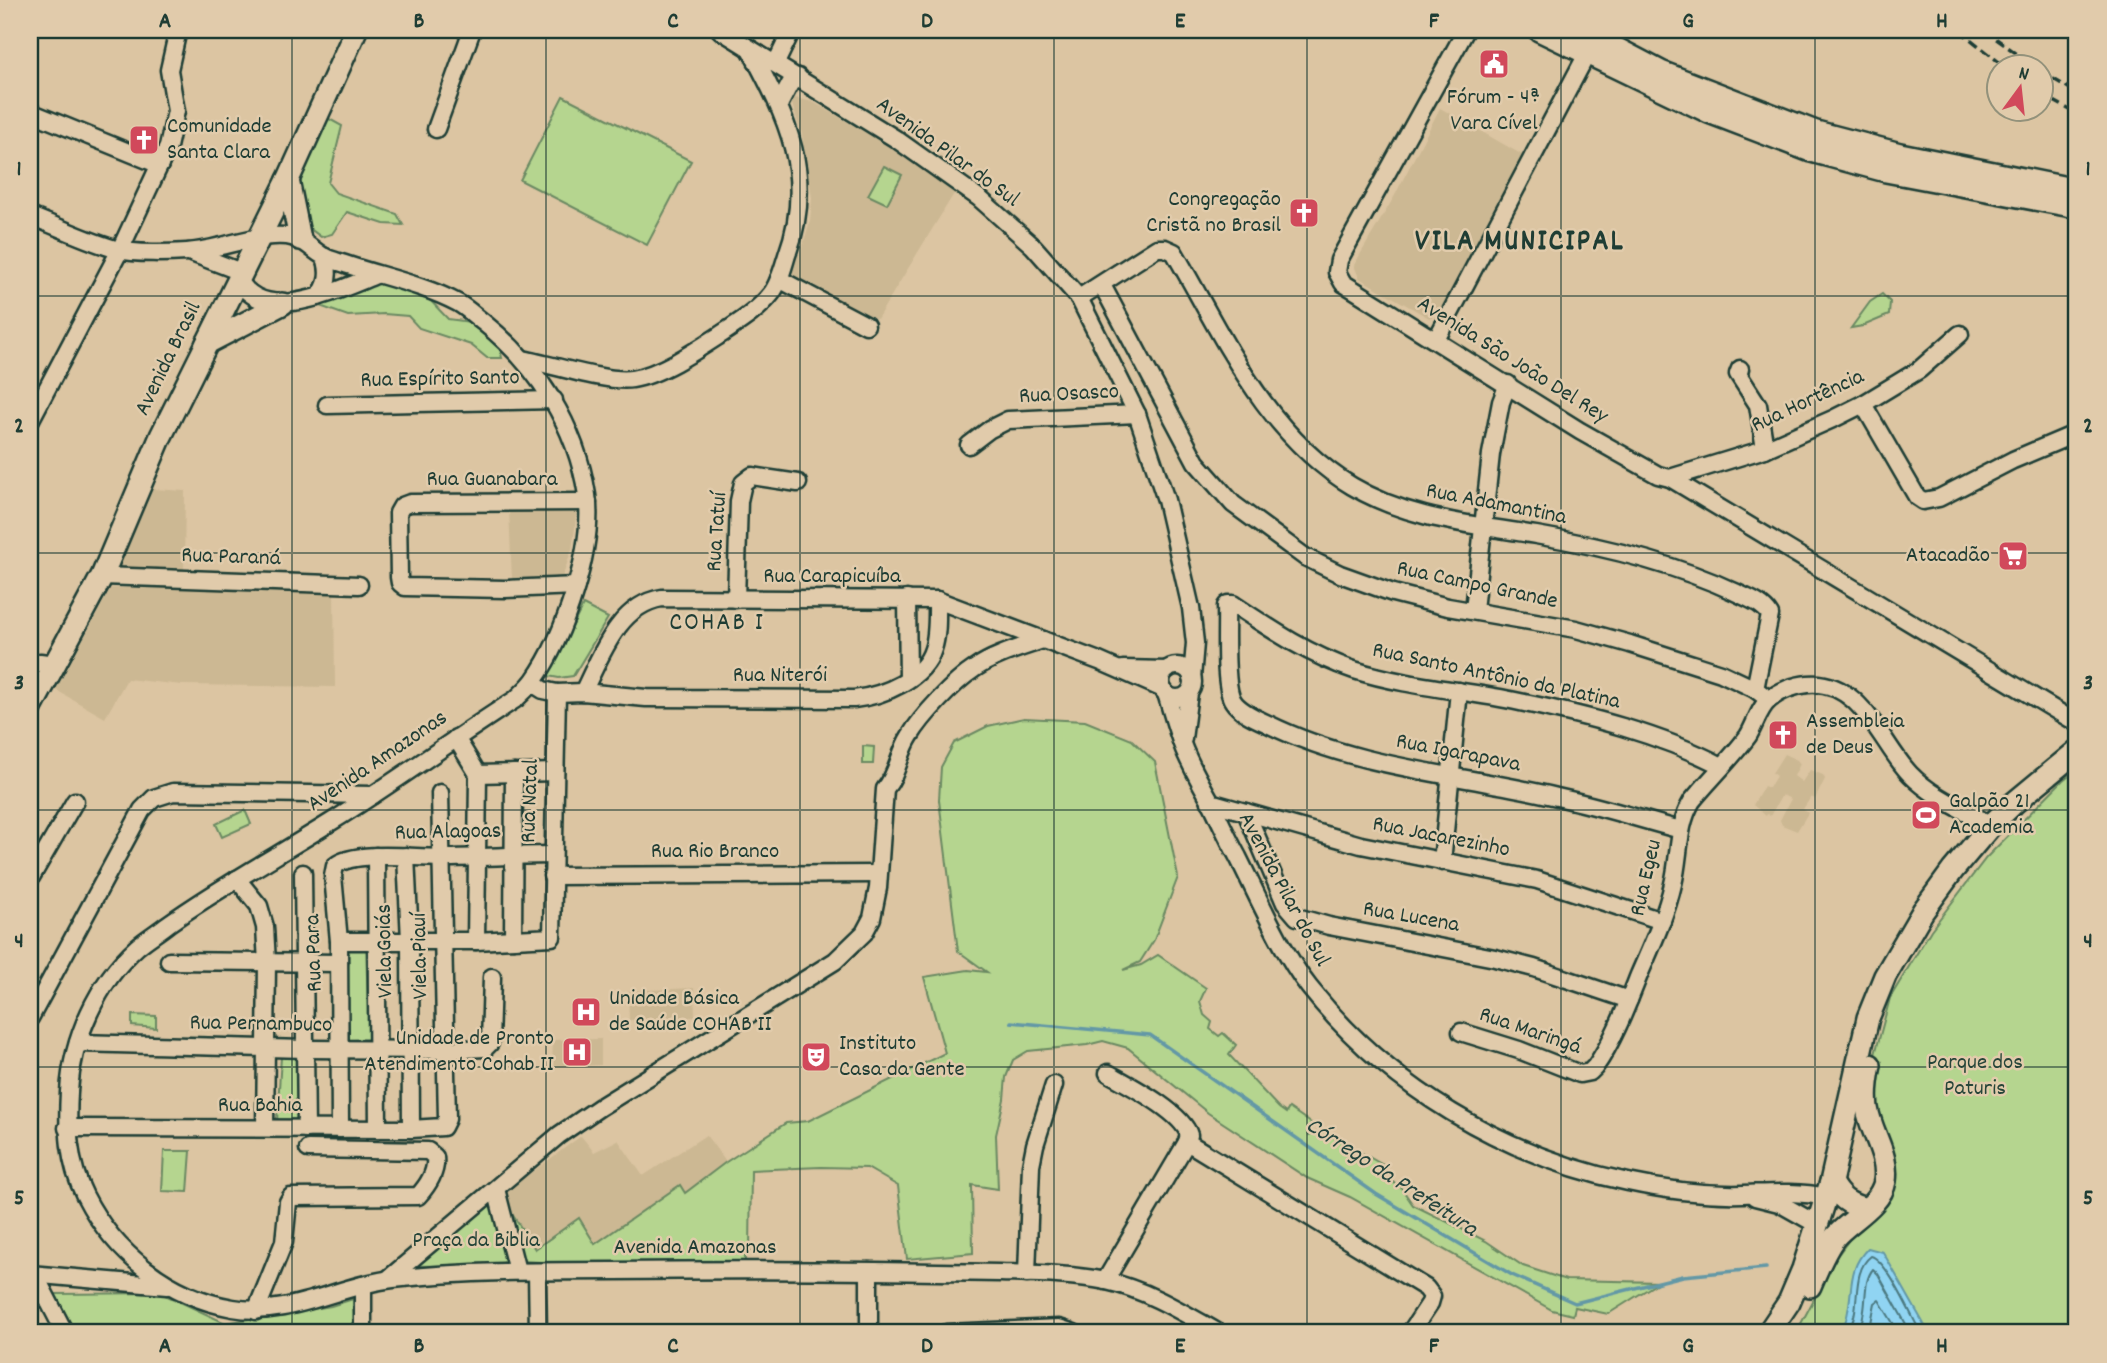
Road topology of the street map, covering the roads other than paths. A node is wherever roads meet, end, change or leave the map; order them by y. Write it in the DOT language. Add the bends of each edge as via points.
graph roads {
  1 [pos="178,30"];
  2 [pos="356,30"];
  3 [pos="472,30"];
  4 [pos="720,30"];
  5 [pos="792,30"];
  6 [pos="1466,30"];
  7 [pos="1539,30"];
  8 [pos="1581,30"];
  9 [pos="749,48"];
  10 [pos="1587,54"];
  11 [pos="776,63"];
  12 [pos="798,77"];
  13 [pos="779,105"];
  14 [pos="30,112"];
  15 [pos="436,129"];
  16 [pos="160,164"];
  17 [pos="288,180"];
  18 [pos="2077,190"];
  19 [pos="2077,207"];
  20 [pos="30,216"];
  21 [pos="260,237"];
  22 [pos="300,239"];
  23 [pos="120,250"];
  24 [pos="189,252"];
  25 [pos="325,257"];
  26 [pos="240,275"];
  27 [pos="376,275"];
  28 [pos="779,279"];
  29 [pos="1102,285"];
  30 [pos="318,297"];
  31 [pos="1079,298"];
  32 [pos="282,304"];
  33 [pos="866,325"];
  34 [pos="1960,334"];
  35 [pos="1436,340"];
  36 [pos="207,342"];
  37 [pos="523,359"];
  38 [pos="1740,369"];
  39 [pos="1508,384"];
  40 [pos="554,400"];
  41 [pos="1863,404"];
  42 [pos="327,405"];
  43 [pos="1137,414"];
  44 [pos="30,421"];
  45 [pos="2077,433"];
  46 [pos="969,445"];
  47 [pos="1765,449"];
  48 [pos="1664,477"];
  49 [pos="798,483"];
  50 [pos="588,502"];
  51 [pos="1483,528"];
  52 [pos="102,576"];
  53 [pos="359,585"];
  54 [pos="576,586"];
  55 [pos="736,599"];
  56 [pos="907,599"];
  57 [pos="937,600"];
  58 [pos="1474,610"];
  59 [pos="1194,634"];
  60 [pos="1043,640"];
  61 [pos="55,664"];
  62 [pos="30,666"];
  63 [pos="1171,668"];
  64 [pos="1117,669"];
  65 [pos="908,679"];
  66 [pos="533,683"];
  67 [pos="1191,685"];
  68 [pos="1755,689"];
  69 [pos="1164,691"];
  70 [pos="1460,691"];
  71 [pos="583,692"];
  72 [pos="557,693"];
  73 [pos="1768,700"];
  74 [pos="1234,704"];
  75 [pos="30,710"];
  76 [pos="2077,723"];
  77 [pos="456,738"];
  78 [pos="1182,745"];
  79 [pos="2077,751"];
  80 [pos="1722,766"];
  81 [pos="2077,768"];
  82 [pos="555,772"];
  83 [pos="514,773"];
  84 [pos="478,774"];
  85 [pos="1450,777"];
  86 [pos="440,793"];
  87 [pos="373,795"];
  88 [pos="75,801"];
  89 [pos="1210,802"];
  90 [pos="1245,812"];
  91 [pos="1991,825"];
  92 [pos="1681,830"];
  93 [pos="513,855"];
  94 [pos="552,855"];
  95 [pos="376,856"];
  96 [pos="406,856"];
  97 [pos="475,857"];
  98 [pos="442,858"];
  99 [pos="344,860"];
  100 [pos="1442,862"];
  101 [pos="303,873"];
  102 [pos="877,874"];
  103 [pos="552,876"];
  104 [pos="30,879"];
  105 [pos="237,879"];
  106 [pos="1662,921"];
  107 [pos="513,939"];
  108 [pos="377,940"];
  109 [pos="410,940"];
  110 [pos="340,941"];
  111 [pos="444,941"];
  112 [pos="476,941"];
  113 [pos="169,961"];
  114 [pos="304,962"];
  115 [pos="267,963"];
  116 [pos="340,963"];
  117 [pos="492,977"];
  118 [pos="1629,1000"];
  119 [pos="30,1018"];
  120 [pos="1461,1032"];
  121 [pos="78,1042"];
  122 [pos="265,1048"];
  123 [pos="377,1048"];
  124 [pos="306,1049"];
  125 [pos="338,1049"];
  126 [pos="410,1049"];
  127 [pos="445,1050"];
  128 [pos="1108,1073"];
  129 [pos="1584,1074"];
  130 [pos="1054,1085"];
  131 [pos="447,1119"];
  132 [pos="67,1128"];
  133 [pos="265,1128"];
  134 [pos="306,1129"];
  135 [pos="340,1129"];
  136 [pos="378,1129"];
  137 [pos="411,1129"];
  138 [pos="1187,1142"];
  139 [pos="1839,1145"];
  140 [pos="1880,1146"];
  141 [pos="308,1149"];
  142 [pos="496,1189"];
  143 [pos="1829,1189"];
  144 [pos="1742,1194"];
  145 [pos="1866,1209"];
  146 [pos="1818,1225"];
  147 [pos="517,1271"];
  148 [pos="869,1271"];
  149 [pos="537,1272"];
  150 [pos="1027,1273"];
  151 [pos="32,1274"];
  152 [pos="388,1279"];
  153 [pos="1105,1281"];
  154 [pos="363,1284"];
  155 [pos="167,1286"];
  156 [pos="256,1311"];
  157 [pos="1067,1331"];
  158 [pos="65,1333"];
  159 [pos="362,1333"];
  160 [pos="538,1333"];
  161 [pos="869,1333"];
  162 [pos="946,1333"];
  163 [pos="984,1333"];
  164 [pos="1219,1333"];
  165 [pos="1410,1333"];
  166 [pos="1768,1333"];
  167 [pos="1784,1333"];
  1 -- 16 [label="street" via="169,70 176,111"];
  2 -- 17 [label="main road, Avenida Brasil"];
  3 -- 15 [label="street"];
  4 -- 9 [label="street, Avenida Pilar do Sul"];
  5 -- 11 [label="street"];
  6 -- 35 [label="street, Avenida São João Del Rey" via="1339,260 1337,272 1343,283"];
  7 -- 10 [label="main road"];
  8 -- 18 [label="main road" via="1661,72 1853,144"];
  9 -- 11 [label="street, Avenida Pilar do Sul"];
  9 -- 13 [label="street"];
  10 -- 19 [label="main road" via="1709,112 1811,151 1886,171"];
  10 -- 35 [label="street"];
  11 -- 12 [label="street, Avenida Pilar do Sul"];
  12 -- 13 [label="street"];
  12 -- 31 [label="street, Avenida Pilar do Sul" via="979,198 1033,246"];
  13 -- 28 [label="street" via="795,148 799,189 797,222"];
  14 -- 16 [label="street"];
  16 -- 23 [label="street"];
  17 -- 21 [label="main road, Avenida Brasil"];
  17 -- 22 [label="main road"];
  20 -- 23 [label="street"];
  21 -- 22 [label="street"];
  21 -- 24 [label="street"];
  21 -- 26 [label="main road, Avenida Brasil"];
  22 -- 25 [label="street, Avenida Amazonas"];
  23 -- 24 [label="street"];
  23 -- 44 [label="street"];
  24 -- 26 [label="street"];
  25 -- 27 [label="street, Avenida Amazonas"];
  25 -- 30 [label="street" via="328,275"];
  26 -- 32 [label="street" via="243,289 256,298"];
  26 -- 36 [label="main road, Avenida Brasil"];
  27 -- 30 [label="street"];
  27 -- 37 [label="street, Avenida Amazonas" via="460,304"];
  28 -- 33 [label="street"];
  28 -- 37 [label="street" via="753,313 704,345 640,377 619,380"];
  29 -- 31 [label="street"];
  29 -- 51 [label="street, Rua Adamantina" via="1157,248 1174,252 1266,408 1317,461 1379,500"];
  29 -- 58 [label="street, Rua Campo Grande" via="1196,462 1233,503 1305,557 1340,574 1417,600"];
  30 -- 32 [label="street"];
  31 -- 43 [label="street, Avenida Pilar do Sul"];
  32 -- 36 [label="main road"];
  34 -- 41 [label="street, Rua Hortência" via="1919,370"];
  35 -- 39 [label="street, Avenida São João Del Rey"];
  36 -- 52 [label="main road, Avenida Brasil"];
  37 -- 40 [label="street, Avenida Amazonas"];
  38 -- 47 [label="street" via="1740,379 1758,405"];
  39 -- 48 [label="street, Avenida São João Del Rey" via="1580,431"];
  39 -- 51 [label="street" via="1496,422"];
  40 -- 42 [label="street, Rua Espírito Santo"];
  40 -- 50 [label="street, Avenida Amazonas" via="579,460"];
  41 -- 45 [label="street" via="1923,501 1939,498"];
  41 -- 47 [label="street, Rua Hortência"];
  43 -- 46 [label="street, Rua Osasco" via="1008,420"];
  43 -- 59 [label="street, Avenida Pilar do Sul" via="1176,538"];
  47 -- 48 [label="street, Rua Hortência"];
  48 -- 76 [label="street, Avenida São João Del Rey"];
  49 -- 55 [label="street, Rua Tatuí" via="752,476 744,483 738,501"];
  50 -- 54 [label="street, Avenida Amazonas" via="587,543"];
  50 -- 54 [label="street, Rua Guanabara" via="410,503 398,513 399,577 405,587"];
  51 -- 58 [label="street"];
  51 -- 68 [label="street, Rua Adamantina" via="1546,537 1649,562 1760,604 1770,615"];
  52 -- 53 [label="street, Rua Paraná"];
  52 -- 61 [label="main road, Avenida Brasil"];
  54 -- 66 [label="street, Avenida Amazonas"];
  55 -- 56 [label="street, Rua Carapicuíba"];
  55 -- 71 [label="street, Rua Carapicuíba" via="663,598 643,603 622,621"];
  56 -- 57 [label="street, Rua Carapicuíba"];
  56 -- 65 [label="street"];
  57 -- 60 [label="street, Rua Carapicuíba"];
  57 -- 65 [label="street, Rua Niterói" via="934,648"];
  58 -- 68 [label="street, Rua Campo Grande" via="1587,632 1721,673"];
  59 -- 63 [label="street, Avenida Pilar do Sul"];
  59 -- 67 [label="street, Avenida Pilar do Sul"];
  60 -- 64 [label="street, Rua Carapicuíba"];
  60 -- 102 [label="street" via="973,670 915,726 893,779 884,789"];
  61 -- 62 [label="street"];
  61 -- 75 [label="main road, Avenida Brasil"];
  63 -- 64 [label="street, Rua Carapicuíba"];
  63 -- 67 [label="street" via="1186,669"];
  63 -- 69 [label="street, Avenida Pilar do Sul" via="1161,679"];
  64 -- 69 [label="street, Rua Carapicuíba"];
  65 -- 71 [label="street, Rua Niterói" via="885,693 854,699 646,698"];
  66 -- 72 [label="street"];
  66 -- 77 [label="street, Avenida Amazonas"];
  67 -- 69 [label="street" via="1175,698"];
  67 -- 78 [label="street, Avenida Pilar do Sul"];
  68 -- 73 [label="street, Rua Campo Grande"];
  69 -- 78 [label="street, Avenida Pilar do Sul"];
  70 -- 74 [label="street, Rua Santo Antônio da Platina" via="1407,684 1353,669 1293,644 1228,604 1228,681"];
  70 -- 80 [label="street, Rua Santo Antônio da Platina" via="1622,727"];
  70 -- 85 [label="street"];
  71 -- 72 [label="street, Rua Niterói"];
  72 -- 82 [label="street, Rua Natal"];
  73 -- 80 [label="street, Rua Egeu" via="1748,735"];
  73 -- 91 [label="street" via="1797,685 1836,688 1873,722 1909,774 1926,789"];
  74 -- 85 [label="street, Rua Igarapava" via="1277,729 1336,751"];
  77 -- 84 [label="street"];
  77 -- 87 [label="street, Avenida Amazonas"];
  78 -- 89 [label="street, Avenida Pilar do Sul"];
  79 -- 91 [label="main road"];
  80 -- 92 [label="street, Rua Egeu" via="1692,801"];
  81 -- 140 [label="main road" via="2007,827 1980,858 1934,918 1896,982 1880,1021 1866,1084 1867,1109"];
  82 -- 83 [label="street"];
  82 -- 94 [label="street, Rua Natal"];
  83 -- 84 [label="street"];
  83 -- 93 [label="street"];
  84 -- 97 [label="street"];
  85 -- 92 [label="street, Rua Igarapava" via="1557,797"];
  85 -- 100 [label="street"];
  86 -- 98 [label="street, Viela Piauí"];
  87 -- 105 [label="street, Avenida Amazonas"];
  87 -- 119 [label="street" via="173,792 154,798 142,810"];
  88 -- 104 [label="street"];
  89 -- 90 [label="street, Rua Jacarezinho"];
  89 -- 144 [label="street, Avenida Pilar do Sul" via="1309,986 1376,1058 1406,1081 1479,1129 1541,1156 1665,1189"];
  90 -- 100 [label="street, Rua Jacarezinho"];
  90 -- 118 [label="street, Rua Lucena" via="1285,903 1297,917 1495,958"];
  91 -- 139 [label="main road" via="1923,911 1876,994"];
  92 -- 106 [label="street, Rua Egeu" via="1673,887"];
  93 -- 94 [label="street, Rua Alagoas"];
  93 -- 97 [label="street, Rua Alagoas"];
  93 -- 107 [label="street"];
  94 -- 103 [label="street, Rua Natal"];
  95 -- 96 [label="street, Rua Alagoas"];
  95 -- 99 [label="street, Rua Alagoas"];
  95 -- 108 [label="street"];
  96 -- 98 [label="street, Rua Alagoas"];
  96 -- 109 [label="street, Viela Goiás"];
  97 -- 98 [label="street, Rua Alagoas"];
  97 -- 112 [label="street"];
  98 -- 111 [label="street, Viela Piauí"];
  99 -- 110 [label="street, Rua Para" via="335,866 334,876"];
  100 -- 106 [label="street, Rua Jacarezinho" via="1537,880"];
  101 -- 114 [label="street"];
  102 -- 103 [label="street, Rua Rio Branco"];
  102 -- 142 [label="street" via="872,918 864,933 835,961 600,1107"];
  103 -- 107 [label="street, Rua Natal" via="552,937"];
  105 -- 115 [label="street" via="259,906"];
  105 -- 121 [label="street, Avenida Amazonas" via="137,947 93,1003"];
  106 -- 118 [label="street, Rua Egeu"];
  107 -- 112 [label="street"];
  108 -- 109 [label="street"];
  108 -- 110 [label="street"];
  108 -- 123 [label="street"];
  109 -- 111 [label="street"];
  109 -- 126 [label="street, Viela Goiás"];
  110 -- 116 [label="street, Rua Para"];
  111 -- 112 [label="street"];
  111 -- 127 [label="street, Viela Piauí"];
  113 -- 115 [label="street"];
  114 -- 115 [label="street"];
  114 -- 116 [label="street"];
  114 -- 124 [label="street"];
  115 -- 122 [label="street"];
  116 -- 125 [label="street, Rua Para"];
  117 -- 127 [label="street, Rua Pernambuco" via="490,1043 485,1048"];
  118 -- 129 [label="street, Rua Egeu" via="1601,1059"];
  120 -- 129 [label="street, Rua Maringá"];
  121 -- 122 [label="street, Rua Pernambuco"];
  121 -- 132 [label="street, Avenida Amazonas"];
  122 -- 124 [label="street, Rua Pernambuco"];
  122 -- 133 [label="street"];
  123 -- 125 [label="street, Rua Pernambuco"];
  123 -- 126 [label="street, Rua Pernambuco"];
  123 -- 136 [label="street"];
  124 -- 125 [label="street, Rua Pernambuco"];
  124 -- 134 [label="street"];
  125 -- 135 [label="street, Rua Para"];
  126 -- 127 [label="street, Rua Pernambuco"];
  126 -- 137 [label="street, Viela Goiás"];
  127 -- 131 [label="street, Viela Piauí"];
  128 -- 138 [label="street" via="1181,1121 1189,1135"];
  130 -- 150 [label="street" via="1031,1165"];
  131 -- 137 [label="street, Rua Bahia" via="440,1128"];
  132 -- 133 [label="street, Rua Bahia"];
  132 -- 155 [label="street, Avenida Amazonas" via="83,1193 101,1222 130,1255"];
  133 -- 134 [label="street, Rua Bahia"];
  134 -- 135 [label="street, Rua Bahia"];
  135 -- 136 [label="street, Rua Bahia"];
  136 -- 137 [label="street, Rua Bahia"];
  138 -- 153 [label="street"];
  138 -- 165 [label="street" via="1426,1288 1432,1296 1430,1303"];
  139 -- 140 [label="main road" via="1865,1140"];
  139 -- 143 [label="main road"];
  140 -- 145 [label="main road" via="1885,1185"];
  141 -- 156 [label="street" via="428,1151 436,1163 418,1196 291,1197 284,1242"];
  142 -- 147 [label="street"];
  142 -- 152 [label="street"];
  143 -- 144 [label="street, Avenida Pilar do Sul"];
  143 -- 145 [label="main road"];
  143 -- 146 [label="main road"];
  144 -- 146 [label="street, Avenida Pilar do Sul" via="1779,1203"];
  145 -- 167 [label="main road" via="1835,1238"];
  146 -- 166 [label="main road" via="1790,1302"];
  147 -- 149 [label="street, Avenida Amazonas"];
  147 -- 152 [label="street, Avenida Amazonas"];
  148 -- 149 [label="street, Avenida Amazonas"];
  148 -- 150 [label="street, Avenida Amazonas"];
  148 -- 161 [label="street"];
  149 -- 160 [label="street"];
  150 -- 153 [label="street, Avenida Amazonas"];
  151 -- 155 [label="street, Avenida Amazonas"];
  151 -- 158 [label="street"];
  152 -- 154 [label="street, Avenida Amazonas"];
  153 -- 164 [label="street, Avenida Amazonas" via="1167,1303"];
  154 -- 156 [label="street, Avenida Amazonas" via="322,1298"];
  154 -- 159 [label="street"];
  155 -- 156 [label="street, Avenida Amazonas" via="209,1303"];
  157 -- 163 [label="street"];
  162 -- 163 [label="street"];
}
